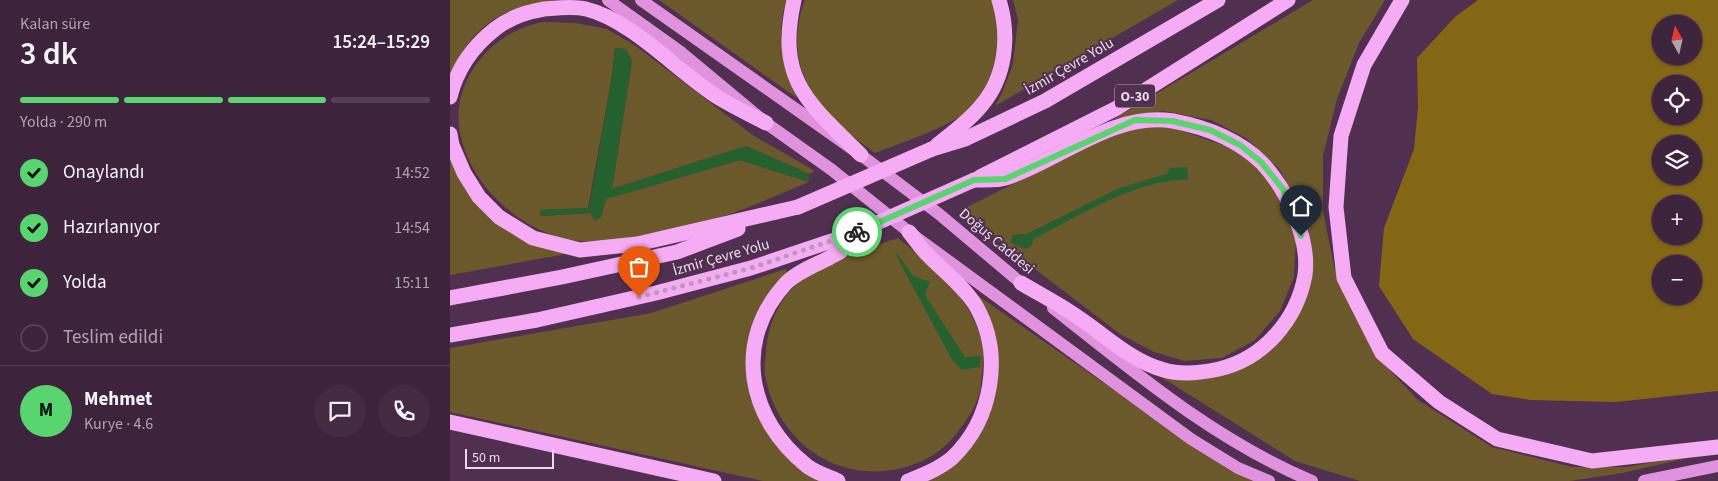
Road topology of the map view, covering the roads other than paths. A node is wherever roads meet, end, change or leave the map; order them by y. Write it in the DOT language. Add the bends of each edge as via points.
graph roads {
  1 [pos="608,0"];
  2 [pos="641,0"];
  3 [pos="794,0"];
  4 [pos="999,0"];
  5 [pos="1218,0"];
  6 [pos="1288,0"];
  7 [pos="1402,0"];
  8 [pos="450,97"];
  9 [pos="766,123"];
  10 [pos="450,134"];
  11 [pos="932,149"];
  12 [pos="861,156"];
  13 [pos="974,180"];
  14 [pos="798,207"];
  15 [pos="909,232"];
  16 [pos="852,234"];
  17 [pos="1021,283"];
  18 [pos="450,298"];
  19 [pos="450,335"];
  20 [pos="450,422"];
  21 [pos="1718,447"];
  22 [pos="1718,466"];
  23 [pos="714,481"];
  24 [pos="838,481"];
  25 [pos="908,481"];
  26 [pos="1269,481"];
  27 [pos="1312,481"];
  28 [pos="1644,481"];
  1 -- 9 [label="main road" via="682,53"];
  2 -- 12 [label="main road, Doğuş Caddesi"];
  3 -- 12 [label="highway" via="788,47 799,89 814,110"];
  4 -- 11 [label="highway" via="1006,30 1005,48 993,87 981,106"];
  5 -- 11 [label="highway, İzmir Çevre Yolu / O-30" via="1045,101 965,139"];
  6 -- 13 [label="highway, O-30" via="1118,108"];
  7 -- 21 [label="highway" via="1364,65 1341,136 1336,207 1344,278 1382,353 1439,402 1498,439 1592,461"];
  8 -- 9 [label="highway" via="454,79 466,57 503,22 528,11 559,7 586,9 614,20 718,98"];
  9 -- 15 [label="main road" via="832,170"];
  10 -- 14 [label="highway" via="464,173 499,217 533,238 580,250 637,244"];
  11 -- 14 [label="highway, O-30, bridge"];
  12 -- 17 [label="main road, Doğuş Caddesi" via="939,214"];
  13 -- 16 [label="highway, O-30, bridge"];
  13 -- 17 [label="highway" via="1005,179 1135,120 1172,121 1210,130 1240,145 1261,162 1283,189 1304,246 1305,274 1283,328 1266,346 1234,365 1200,373 1164,370 1131,355 1079,317"];
  14 -- 18 [label="highway, İzmir Çevre Yolu / O-30" via="677,252"];
  15 -- 25 [label="highway" via="976,306 992,362 990,387 972,433 951,458"];
  15 -- 26 [label="main road" via="1191,439 1238,468"];
  16 -- 19 [label="highway, İzmir Çevre Yolu / O-30" via="751,268 656,293 537,320"];
  16 -- 24 [label="highway" via="842,251 787,282 768,307 757,333 753,358 754,381 769,425 784,445 809,467"];
  17 -- 27 [label="main road, Doğuş Caddesi" via="1185,409 1248,450"];
  20 -- 23 [label="highway"];
  22 -- 28 [label="main road"];
}
